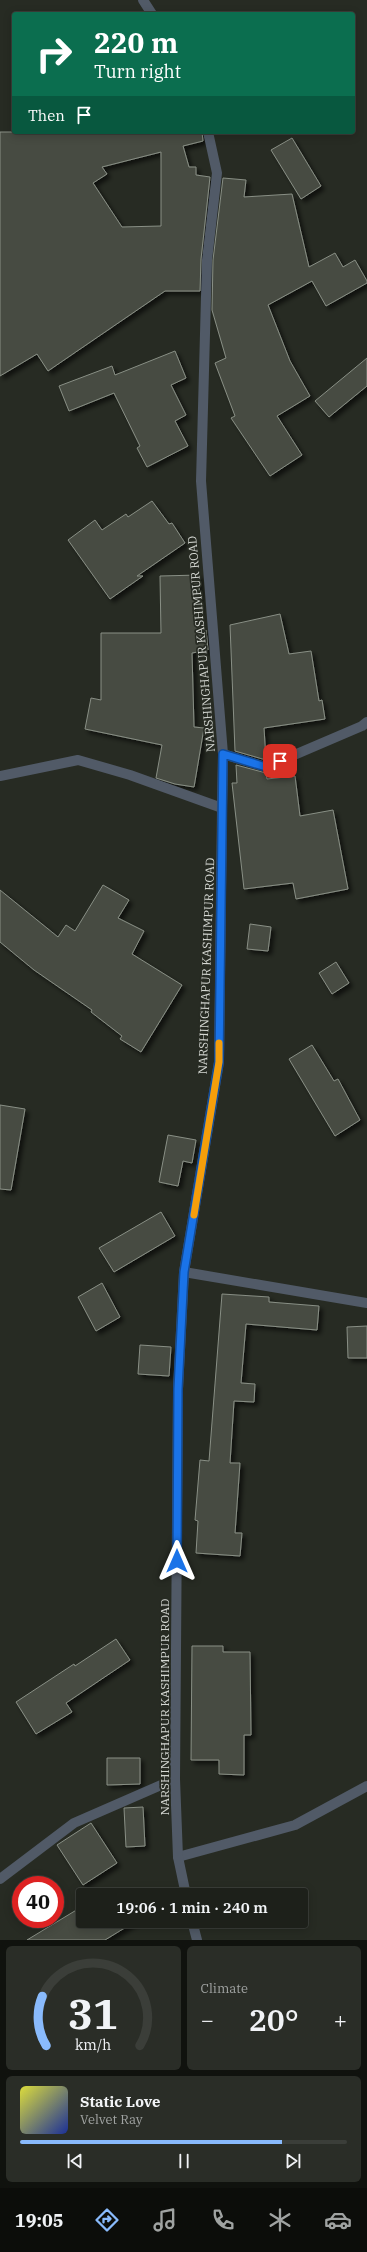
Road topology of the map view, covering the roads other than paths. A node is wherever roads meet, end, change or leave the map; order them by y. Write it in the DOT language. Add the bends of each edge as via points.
graph roads {
  1 [pos="143,0"];
  2 [pos="151,12"];
  3 [pos="208,134"];
  4 [pos="367,722"];
  5 [pos="223,754"];
  6 [pos="0,776"];
  7 [pos="222,808"];
  8 [pos="184,1272"];
  9 [pos="367,1304"];
  10 [pos="175,1779"];
  11 [pos="367,1786"];
  12 [pos="178,1857"];
  13 [pos="0,1880"];
  14 [pos="185,1888"];
  15 [pos="193,1928"];
  16 [pos="196,1940"];
  1 -- 2 [label="street"];
  3 -- 5 [label="street, NARSHINGHAPUR KASHIMPUR ROAD" via="217,173 207,260 201,481"];
  4 -- 5 [label="street" via="266,767"];
  5 -- 7 [label="street, NARSHINGHAPUR KASHIMPUR ROAD"];
  6 -- 7 [label="street" via="78,760 130,775"];
  7 -- 8 [label="street, NARSHINGHAPUR KASHIMPUR ROAD" via="219,1062"];
  8 -- 9 [label="street"];
  8 -- 10 [label="street, NARSHINGHAPUR KASHIMPUR ROAD" via="178,1389"];
  10 -- 12 [label="street, NARSHINGHAPUR KASHIMPUR ROAD"];
  10 -- 13 [label="street" via="74,1823"];
  11 -- 12 [label="street" via="295,1826"];
  12 -- 14 [label="street, NARSHINGHAPUR KASHIMPUR ROAD"];
  15 -- 16 [label="street"];
}
